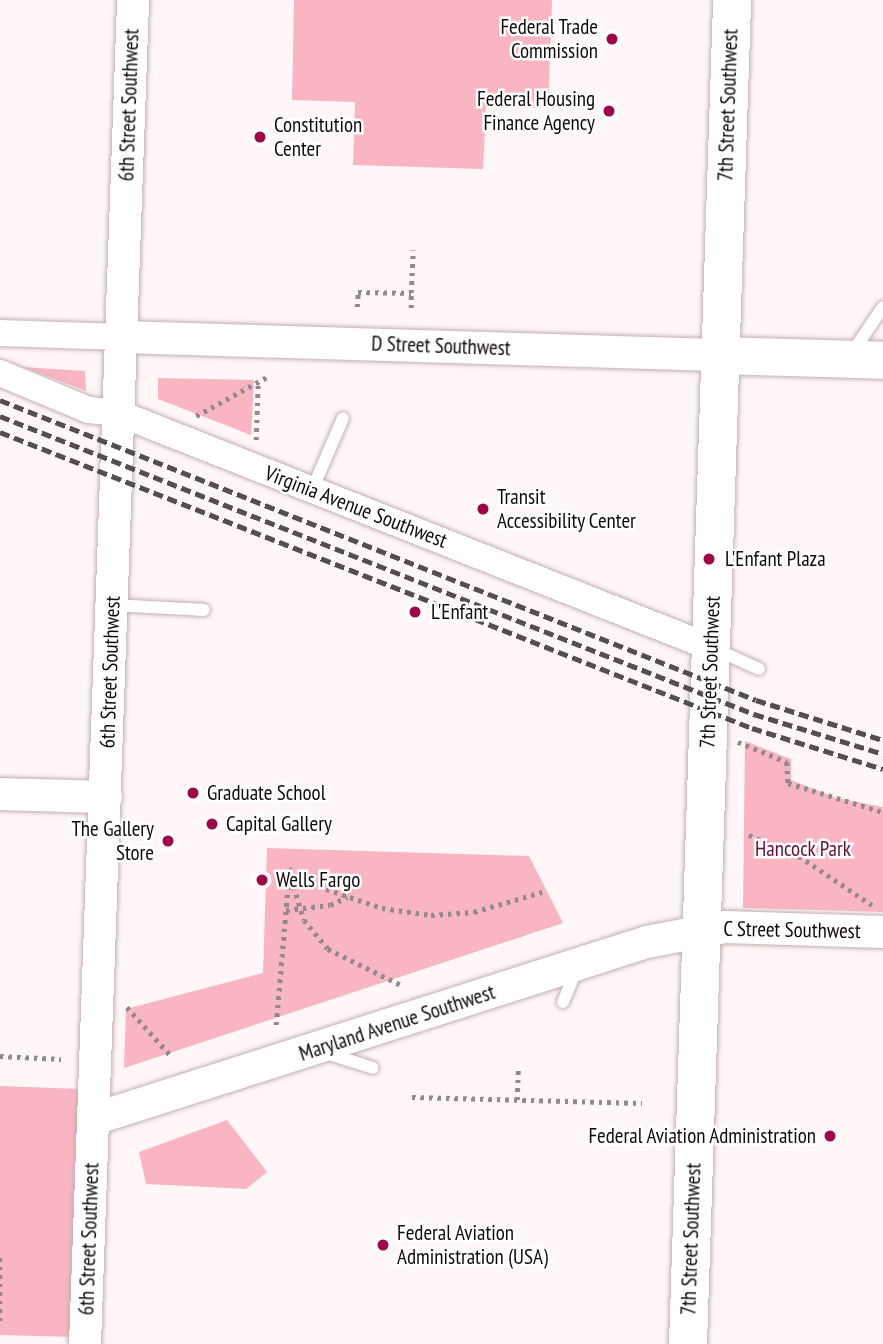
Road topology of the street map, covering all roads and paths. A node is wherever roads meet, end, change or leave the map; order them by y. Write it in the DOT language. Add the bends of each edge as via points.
graph roads {
  1 [pos="133,0"];
  2 [pos="732,0"];
  3 [pos="413,250"];
  4 [pos="411,293"];
  5 [pos="357,307"];
  6 [pos="883,307"];
  7 [pos="411,308"];
  8 [pos="0,333"];
  9 [pos="122,337"];
  10 [pos="719,355"];
  11 [pos="865,359"];
  12 [pos="0,373"];
  13 [pos="267,377"];
  14 [pos="258,383"];
  15 [pos="118,413"];
  16 [pos="196,416"];
  17 [pos="343,418"];
  18 [pos="256,440"];
  19 [pos="312,489"];
  20 [pos="112,605"];
  21 [pos="204,610"];
  22 [pos="710,647"];
  23 [pos="759,669"];
  24 [pos="731,739"];
  25 [pos="0,794"];
  26 [pos="106,797"];
  27 [pos="883,812"];
  28 [pos="749,835"];
  29 [pos="289,869"];
  30 [pos="542,892"];
  31 [pos="348,897"];
  32 [pos="883,909"];
  33 [pos="286,910"];
  34 [pos="302,911"];
  35 [pos="701,929"];
  36 [pos="883,932"];
  37 [pos="580,964"];
  38 [pos="401,985"];
  39 [pos="563,1003"];
  40 [pos="127,1007"];
  41 [pos="276,1025"];
  42 [pos="316,1049"];
  43 [pos="0,1056"];
  44 [pos="172,1058"];
  45 [pos="61,1059"];
  46 [pos="373,1068"];
  47 [pos="518,1070"];
  48 [pos="412,1097"];
  49 [pos="517,1100"];
  50 [pos="642,1104"];
  51 [pos="94,1119"];
  52 [pos="0,1258"];
  53 [pos="0,1322"];
  54 [pos="85,1344"];
  55 [pos="688,1344"];
  1 -- 9 [label="street, 6th Street Southwest"];
  2 -- 10 [label="main road, 7th Street Southwest"];
  3 -- 4 [label="path"];
  4 -- 5 [label="path" via="358,292"];
  4 -- 7 [label="path"];
  6 -- 11 [label="lane"];
  8 -- 9 [label="street, D Street Southwest"];
  9 -- 10 [label="street, D Street Southwest"];
  9 -- 15 [label="street, 6th Street Southwest"];
  10 -- 11 [label="main road, D Street Southwest"];
  10 -- 22 [label="main road, 7th Street Southwest"];
  12 -- 15 [label="street, Virginia Avenue Southwest" via="89,410"];
  13 -- 14 [label="path"];
  14 -- 16 [label="path"];
  14 -- 18 [label="path"];
  15 -- 19 [label="street, Virginia Avenue Southwest"];
  15 -- 20 [label="street, 6th Street Southwest"];
  17 -- 19 [label="lane"];
  19 -- 22 [label="street, Virginia Avenue Southwest"];
  20 -- 21 [label="lane"];
  20 -- 26 [label="street, 6th Street Southwest"];
  22 -- 23 [label="lane"];
  22 -- 35 [label="main road, 7th Street Southwest"];
  24 -- 27 [label="path" via="787,762 788,783"];
  25 -- 26 [label="street"];
  26 -- 51 [label="street, 6th Street Southwest"];
  28 -- 32 [label="path" via="799,856"];
  29 -- 31 [label="path"];
  29 -- 33 [label="path"];
  29 -- 34 [label="path"];
  30 -- 31 [label="path" via="474,912 431,915 382,908"];
  31 -- 34 [label="path"];
  33 -- 34 [label="path"];
  33 -- 41 [label="path"];
  34 -- 38 [label="path" via="328,949"];
  35 -- 36 [label="street, C Street Southwest"];
  35 -- 37 [label="street, Maryland Avenue Southwest"];
  35 -- 55 [label="main road, 7th Street Southwest"];
  37 -- 39 [label="lane"];
  37 -- 42 [label="street, Maryland Avenue Southwest"];
  40 -- 44 [label="path"];
  42 -- 46 [label="lane"];
  42 -- 51 [label="street, Maryland Avenue Southwest"];
  43 -- 45 [label="path"];
  47 -- 49 [label="path"];
  48 -- 49 [label="path"];
  49 -- 50 [label="path"];
  51 -- 54 [label="street, 6th Street Southwest"];
  52 -- 53 [label="path"];
}
